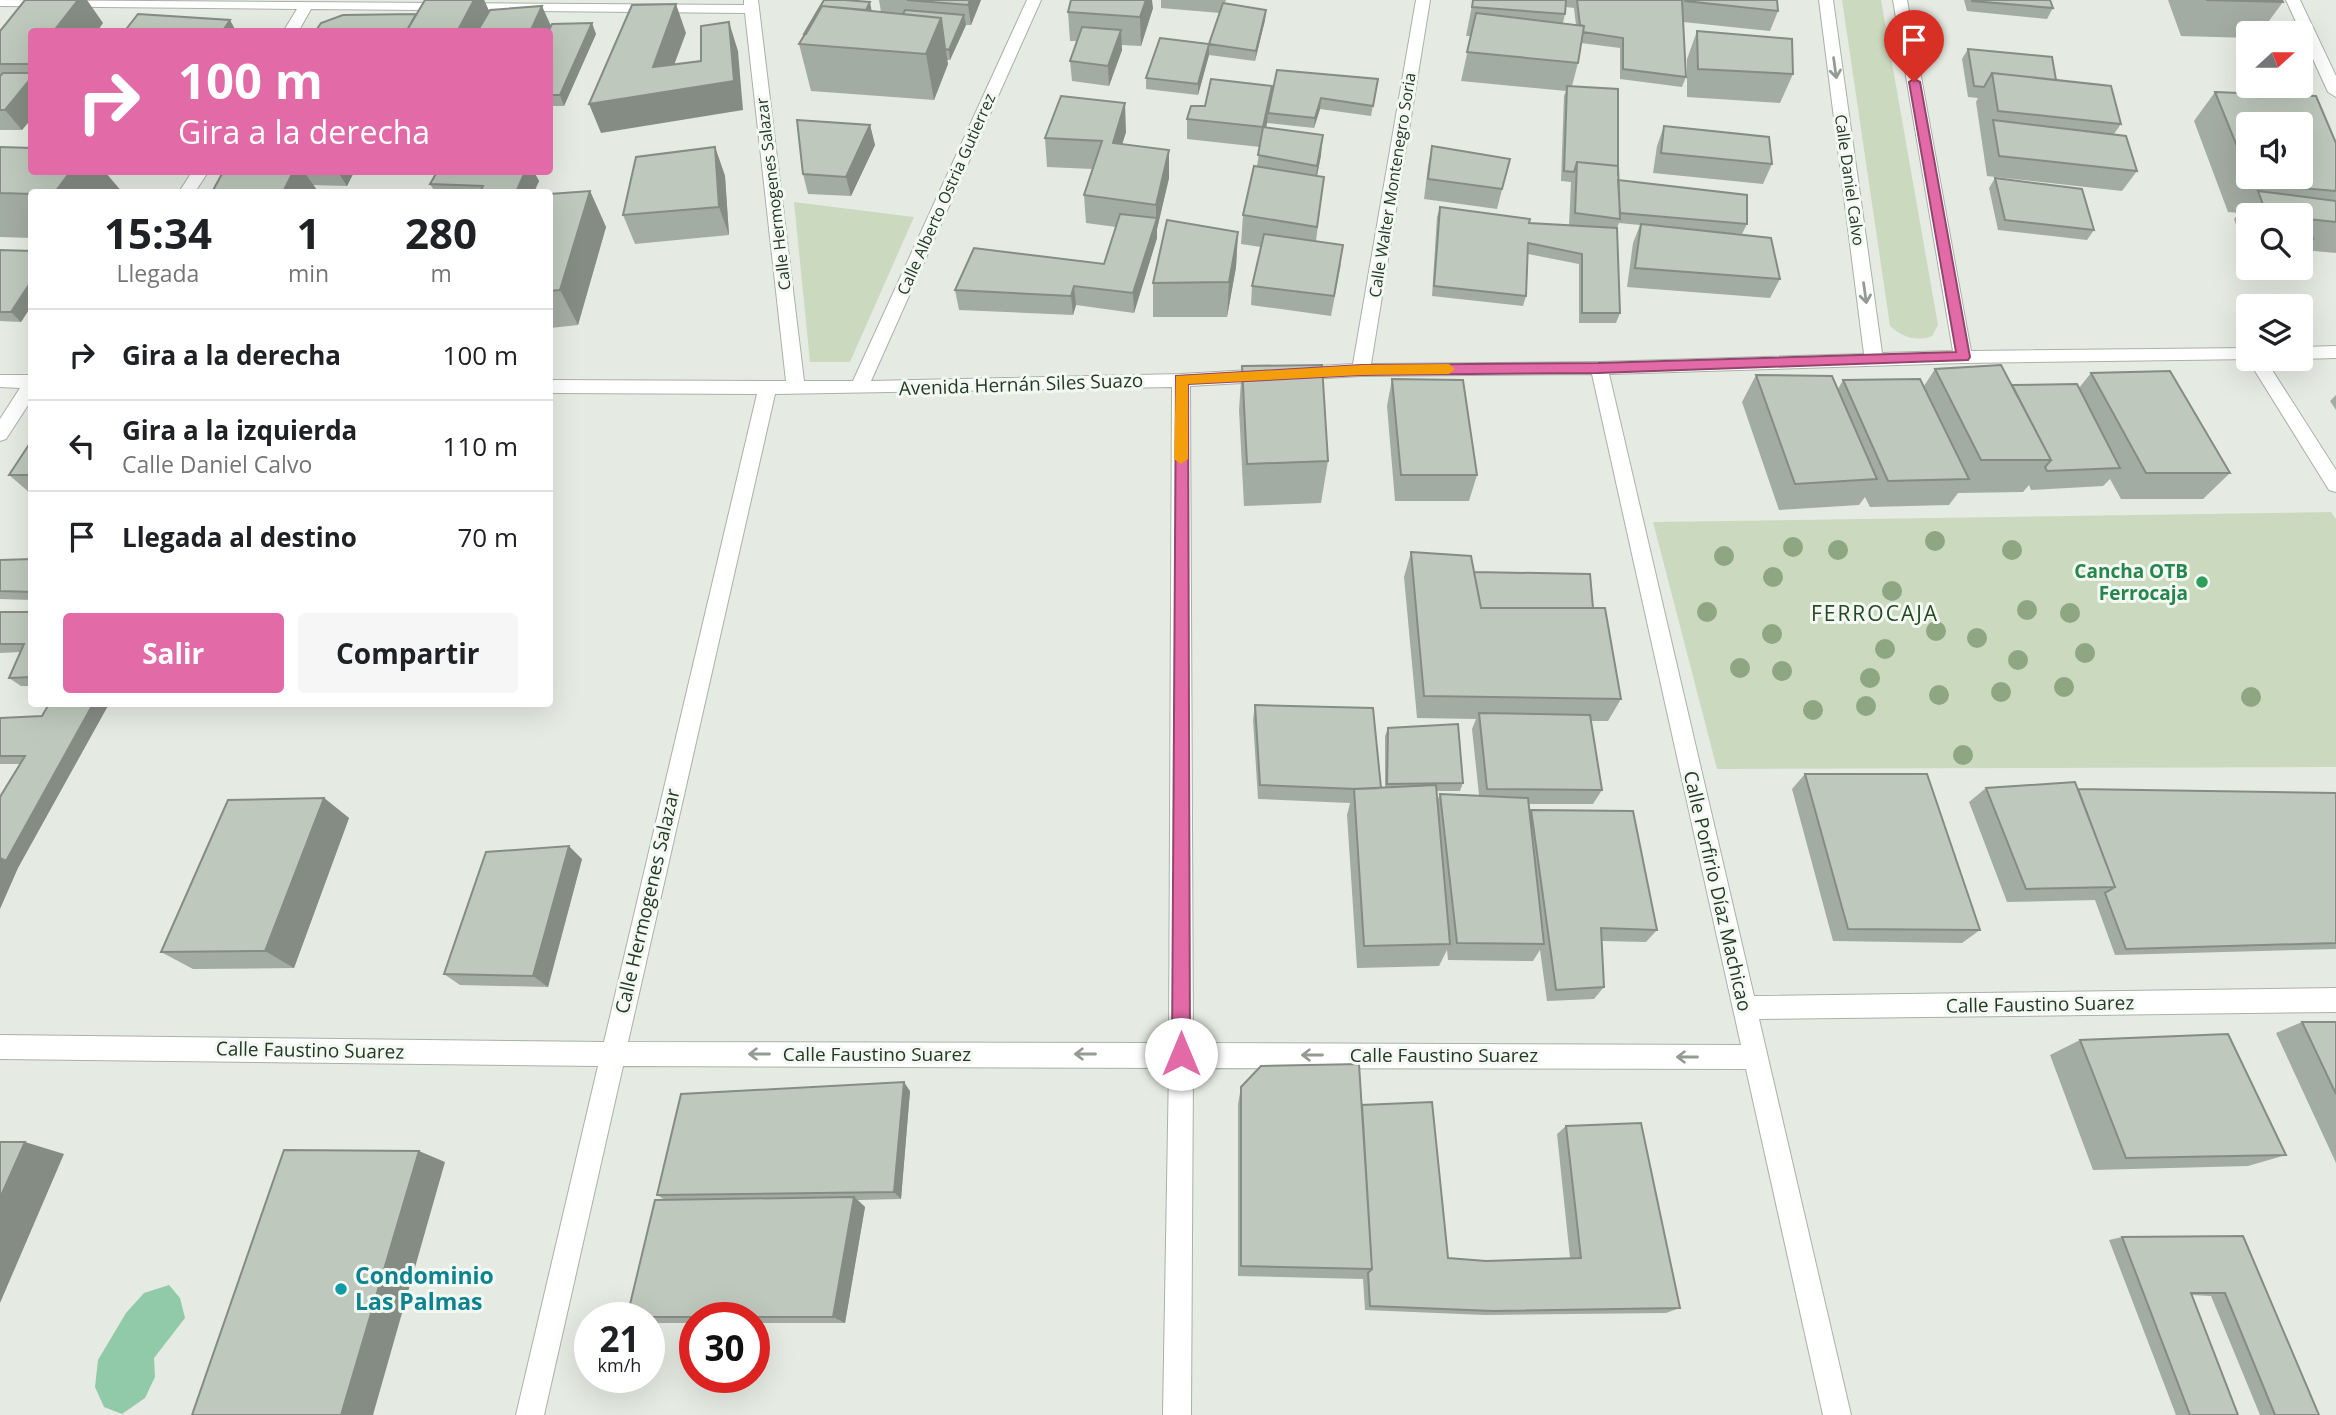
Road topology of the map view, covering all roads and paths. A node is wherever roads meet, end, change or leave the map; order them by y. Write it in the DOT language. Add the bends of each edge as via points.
graph roads {
  1 [pos="1034,0"];
  2 [pos="1423,0"];
  3 [pos="1826,0"];
  4 [pos="1900,0"];
  5 [pos="2294,0"];
  6 [pos="0,2"];
  7 [pos="308,3"];
  8 [pos="751,5"];
  9 [pos="292,28"];
  10 [pos="2336,92"];
  11 [pos="2336,352"];
  12 [pos="2313,353"];
  13 [pos="2236,354"];
  14 [pos="1963,357"];
  15 [pos="1874,360"];
  16 [pos="1598,368"];
  17 [pos="1361,370"];
  18 [pos="2264,371"];
  19 [pos="1181,380"];
  20 [pos="0,381"];
  21 [pos="28,383"];
  22 [pos="553,386"];
  23 [pos="767,388"];
  24 [pos="796,388"];
  25 [pos="859,388"];
  26 [pos="28,389"];
  27 [pos="0,434"];
  28 [pos="2336,485"];
  29 [pos="2336,1000"];
  30 [pos="1744,1008"];
  31 [pos="0,1047"];
  32 [pos="612,1054"];
  33 [pos="1181,1054"];
  34 [pos="1755,1057"];
  35 [pos="530,1415"];
  36 [pos="1177,1415"];
  37 [pos="1837,1415"];
  1 -- 25 [label="street, Calle Alberto Ostria Gutierrez"];
  2 -- 17 [label="street, Calle Walter Montenegro Soria"];
  3 -- 15 [label="street, Calle Daniel Calvo, one-way"];
  4 -- 14 [label="street"];
  5 -- 10 [label="street"];
  6 -- 7 [label="street"];
  7 -- 8 [label="street"];
  7 -- 9 [label="street"];
  8 -- 24 [label="street, Calle Hermogenes Salazar"];
  11 -- 12 [label="street"];
  13 -- 14 [label="street, Avenida Hernán Siles Suazo"];
  14 -- 15 [label="street, Avenida Hernán Siles Suazo"];
  15 -- 16 [label="street, Avenida Hernán Siles Suazo"];
  16 -- 17 [label="street, Avenida Hernán Siles Suazo"];
  16 -- 30 [label="street, Calle Porfirio Díaz Machicao"];
  17 -- 19 [label="street, Avenida Hernán Siles Suazo"];
  18 -- 28 [label="street"];
  19 -- 25 [label="street, Avenida Hernán Siles Suazo"];
  19 -- 33 [label="street"];
  20 -- 21 [label="street"];
  22 -- 23 [label="street, Avenida Hernán Siles Suazo"];
  23 -- 24 [label="street, Avenida Hernán Siles Suazo"];
  23 -- 32 [label="street, Calle Hermogenes Salazar"];
  24 -- 25 [label="street, Avenida Hernán Siles Suazo"];
  26 -- 27 [label="street"];
  29 -- 30 [label="street, Calle Faustino Suarez"];
  30 -- 34 [label="street, Calle Porfirio Díaz Machicao"];
  31 -- 32 [label="street, Calle Faustino Suarez"];
  33 -- 32 [label="street, Calle Faustino Suarez, one-way"];
  32 -- 35 [label="street, Calle Hermogenes Salazar"];
  34 -- 33 [label="street, Calle Faustino Suarez, one-way"];
  33 -- 36 [label="street"];
  34 -- 37 [label="street, Calle Porfirio Díaz Machicao"];
}
